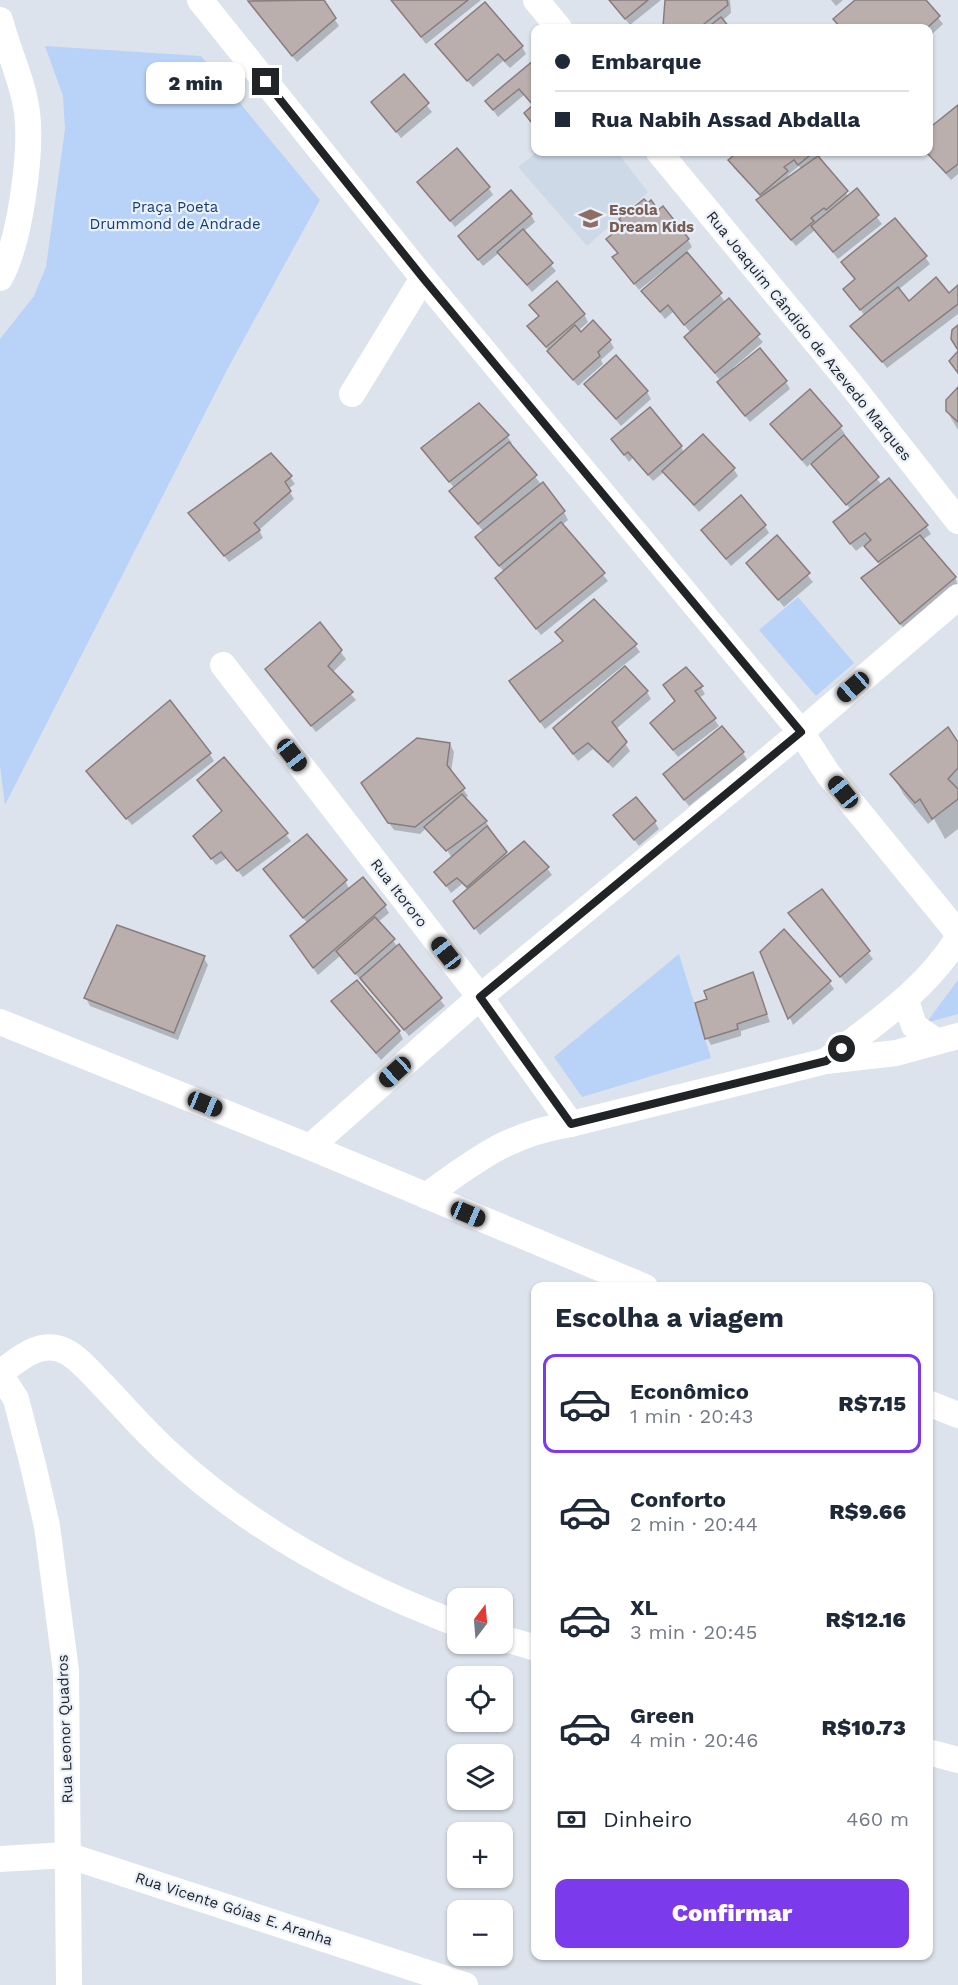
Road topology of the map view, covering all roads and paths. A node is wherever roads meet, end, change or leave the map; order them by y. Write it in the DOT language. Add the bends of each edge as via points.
graph roads {
  1 [pos="200,0"];
  2 [pos="536,0"];
  3 [pos="0,20"];
  4 [pos="557,24"];
  5 [pos="662,156"];
  6 [pos="0,278"];
  7 [pos="423,278"];
  8 [pos="352,394"];
  9 [pos="958,521"];
  10 [pos="958,597"];
  11 [pos="223,665"];
  12 [pos="801,732"];
  13 [pos="958,933"];
  14 [pos="958,938"];
  15 [pos="480,997"];
  16 [pos="906,1000"];
  17 [pos="0,1022"];
  18 [pos="947,1038"];
  19 [pos="826,1061"];
  20 [pos="571,1124"];
  21 [pos="310,1147"];
  22 [pos="426,1196"];
  23 [pos="633,1282"];
  24 [pos="0,1374"];
  25 [pos="933,1405"];
  26 [pos="958,1415"];
  27 [pos="447,1619"];
  28 [pos="513,1641"];
  29 [pos="531,1647"];
  30 [pos="933,1753"];
  31 [pos="958,1760"];
  32 [pos="67,1855"];
  33 [pos="0,1859"];
  34 [pos="69,1985"];
  35 [pos="465,1985"];
  1 -- 7 [label="street"];
  2 -- 4 [label="street"];
  3 -- 6 [label="street" via="24,96 28,138 17,231"];
  5 -- 9 [label="street, Rua Joaquim Cândido de Azevedo Marques"];
  7 -- 8 [label="street"];
  7 -- 12 [label="street"];
  10 -- 12 [label="street"];
  11 -- 15 [label="street, Rua Itororo"];
  12 -- 13 [label="street" via="828,774"];
  12 -- 15 [label="street"];
  14 -- 16 [label="street"];
  15 -- 20 [label="street, Rua Itororo"];
  15 -- 21 [label="street"];
  16 -- 18 [label="street" via="914,1026"];
  16 -- 19 [label="street"];
  17 -- 21 [label="street"];
  18 -- 19 [label="street" via="896,1053"];
  19 -- 20 [label="street"];
  20 -- 22 [label="street" via="539,1129 506,1142"];
  21 -- 22 [label="street"];
  22 -- 23 [label="street"];
  24 -- 27 [label="street" via="28,1353 45,1347 64,1351 85,1366 172,1456 258,1523 362,1583"];
  24 -- 32 [label="street, Rua Leonor Quadros" via="16,1399 47,1526 66,1671"];
  25 -- 26 [label="street"];
  28 -- 29 [label="street"];
  30 -- 31 [label="street"];
  32 -- 33 [label="street, Rua Vicente Góias E. Aranha"];
  32 -- 34 [label="street, Rua Leonor Quadros"];
  32 -- 35 [label="street, Rua Vicente Góias E. Aranha"];
}
